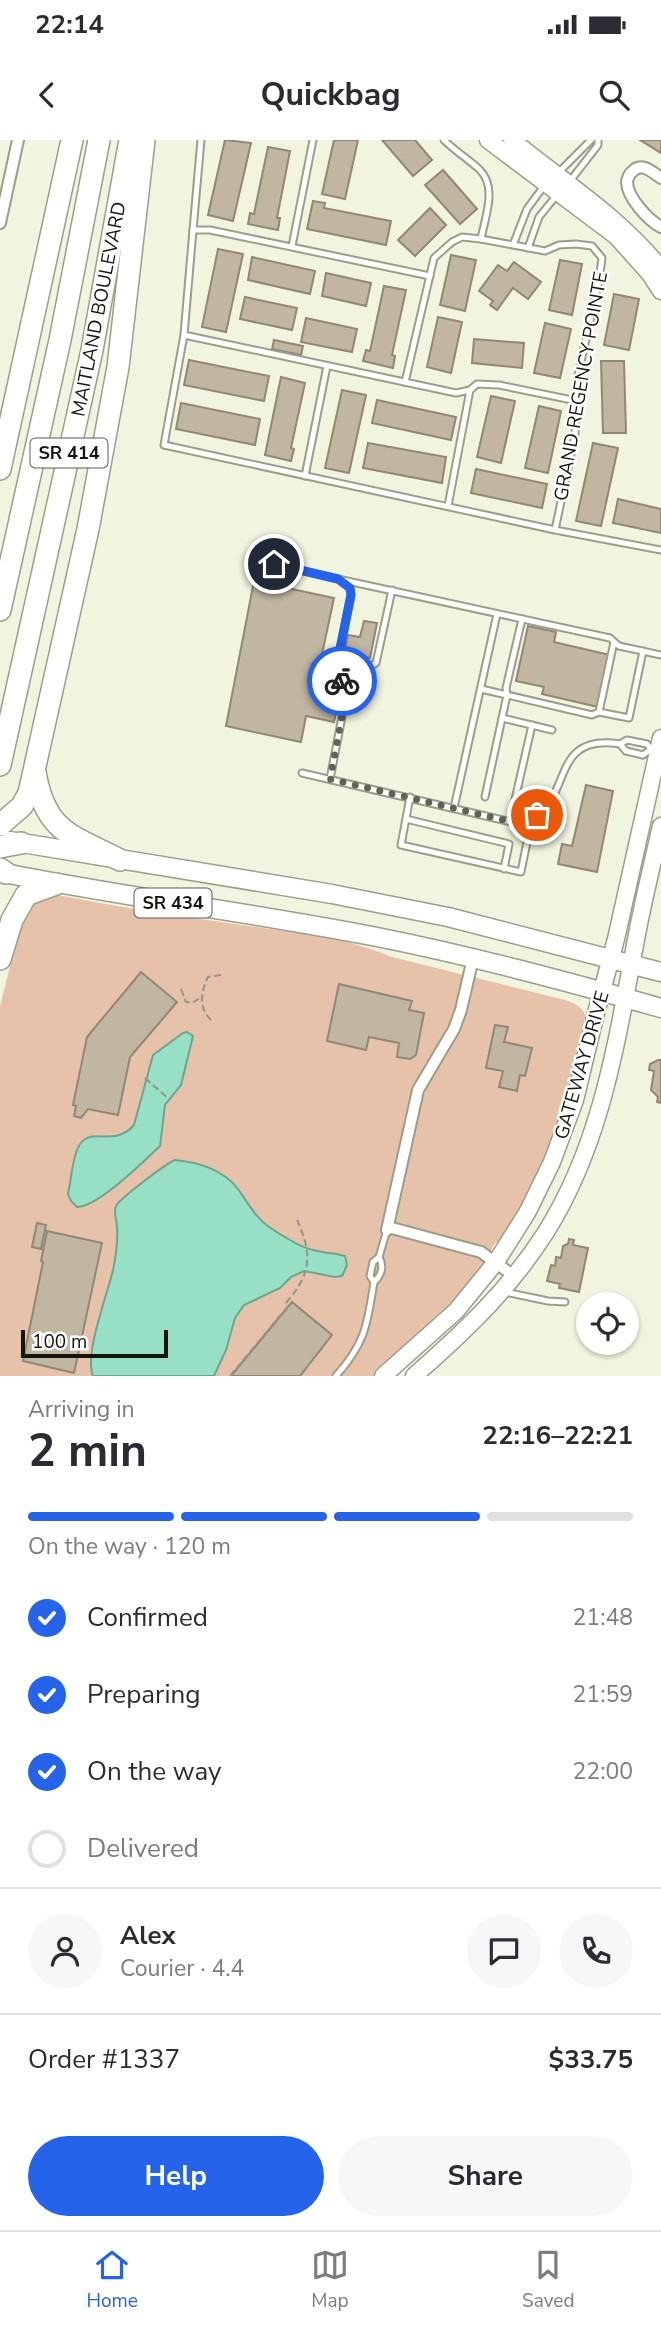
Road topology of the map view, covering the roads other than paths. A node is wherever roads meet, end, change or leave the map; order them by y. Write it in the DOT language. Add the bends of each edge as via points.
graph roads {
  1 [pos="18,140"];
  2 [pos="72,140"];
  3 [pos="99,140"];
  4 [pos="130,140"];
  5 [pos="144,140"];
  6 [pos="201,140"];
  7 [pos="313,140"];
  8 [pos="444,140"];
  9 [pos="488,140"];
  10 [pos="512,140"];
  11 [pos="592,140"];
  12 [pos="598,140"];
  13 [pos="661,178"];
  14 [pos="557,184"];
  15 [pos="0,223"];
  16 [pos="661,227"];
  17 [pos="193,230"];
  18 [pos="481,239"];
  19 [pos="513,245"];
  20 [pos="292,246"];
  21 [pos="528,248"];
  22 [pos="661,268"];
  23 [pos="430,276"];
  24 [pos="661,291"];
  25 [pos="184,335"];
  26 [pos="327,366"];
  27 [pos="405,382"];
  28 [pos="470,390"];
  29 [pos="577,401"];
  30 [pos="0,469"];
  31 [pos="305,477"];
  32 [pos="448,506"];
  33 [pos="555,530"];
  34 [pos="661,550"];
  35 [pos="253,559"];
  36 [pos="338,579"];
  37 [pos="392,590"];
  38 [pos="0,610"];
  39 [pos="497,614"];
  40 [pos="522,619"];
  41 [pos="614,642"];
  42 [pos="643,651"];
  43 [pos="661,655"];
  44 [pos="338,662"];
  45 [pos="481,689"];
  46 [pos="507,695"];
  47 [pos="599,712"];
  48 [pos="502,718"];
  49 [pos="532,725"];
  50 [pos="552,730"];
  51 [pos="620,744"];
  52 [pos="657,750"];
  53 [pos="0,765"];
  54 [pos="34,766"];
  55 [pos="302,773"];
  56 [pos="330,779"];
  57 [pos="410,797"];
  58 [pos="485,797"];
  59 [pos="514,804"];
  60 [pos="454,807"];
  61 [pos="532,817"];
  62 [pos="406,819"];
  63 [pos="0,825"];
  64 [pos="661,826"];
  65 [pos="0,838"];
  66 [pos="21,843"];
  67 [pos="0,847"];
  68 [pos="120,860"];
  69 [pos="504,869"];
  70 [pos="2,872"];
  71 [pos="57,884"];
  72 [pos="473,958"];
  73 [pos="611,958"];
  74 [pos="0,959"];
  75 [pos="631,964"];
  76 [pos="661,972"];
  77 [pos="602,991"];
  78 [pos="626,998"];
  79 [pos="661,1008"];
  80 [pos="388,1229"];
  81 [pos="379,1257"];
  82 [pos="496,1262"];
  83 [pos="514,1276"];
  84 [pos="374,1282"];
  85 [pos="502,1291"];
  86 [pos="565,1301"];
  87 [pos="336,1376"];
  88 [pos="383,1376"];
  89 [pos="414,1376"];
  1 -- 15 [label="street"];
  2 -- 30 [label="highway"];
  3 -- 38 [label="highway, MAITLAND BOULEVARD / SR 414"];
  4 -- 53 [label="highway, MAITLAND BOULEVARD / SR 414" via="92,350"];
  5 -- 54 [label="highway" via="118,367 88,528"];
  6 -- 17 [label="lane"];
  7 -- 20 [label="lane"];
  8 -- 18 [label="lane" via="487,179 490,190"];
  9 -- 14 [label="street"];
  10 -- 14 [label="street"];
  11 -- 14 [label="lane"];
  12 -- 14 [label="lane"];
  13 -- 16 [label="street" via="638,167 627,181 631,194"];
  14 -- 19 [label="lane" via="527,209"];
  14 -- 21 [label="lane"];
  14 -- 22 [label="street" via="641,243"];
  14 -- 24 [label="street" via="616,236"];
  17 -- 20 [label="lane"];
  17 -- 25 [label="lane"];
  18 -- 19 [label="lane, GRAND REGENCY POINTE"];
  18 -- 23 [label="lane, GRAND REGENCY POINTE" via="462,237 452,242 434,258"];
  19 -- 21 [label="lane, GRAND REGENCY POINTE"];
  20 -- 23 [label="lane"];
  21 -- 29 [label="lane, GRAND REGENCY POINTE" via="545,251 567,245 592,246 602,258"];
  23 -- 27 [label="lane, GRAND REGENCY POINTE"];
  25 -- 26 [label="lane"];
  25 -- 31 [label="lane" via="164,445"];
  26 -- 27 [label="lane"];
  26 -- 31 [label="lane"];
  27 -- 28 [label="lane" via="456,393"];
  28 -- 29 [label="lane" via="477,384 499,385"];
  28 -- 32 [label="lane"];
  29 -- 33 [label="lane, GRAND REGENCY POINTE" via="575,435"];
  31 -- 32 [label="lane"];
  32 -- 33 [label="lane"];
  33 -- 34 [label="lane"];
  35 -- 36 [label="lane"];
  36 -- 37 [label="lane"];
  36 -- 44 [label="lane" via="350,588 351,595"];
  37 -- 39 [label="lane"];
  37 -- 44 [label="lane" via="376,663 368,668"];
  39 -- 40 [label="lane"];
  39 -- 45 [label="lane"];
  40 -- 41 [label="lane"];
  40 -- 46 [label="lane"];
  41 -- 42 [label="lane"];
  41 -- 47 [label="lane"];
  42 -- 43 [label="lane"];
  42 -- 47 [label="lane" via="629,719"];
  44 -- 56 [label="lane" via="346,696"];
  45 -- 46 [label="lane"];
  45 -- 60 [label="lane"];
  46 -- 47 [label="lane" via="592,715"];
  46 -- 48 [label="lane"];
  48 -- 49 [label="lane"];
  48 -- 58 [label="lane"];
  49 -- 50 [label="lane"];
  49 -- 59 [label="lane"];
  51 -- 52 [label="lane" via="627,740"];
  51 -- 52 [label="lane" via="646,755"];
  51 -- 61 [label="lane" via="597,743 575,754 548,807"];
  52 -- 73 [label="street, GATEWAY DRIVE"];
  54 -- 63 [label="highway" via="22,806"];
  54 -- 68 [label="highway" via="38,792 51,818 64,831"];
  55 -- 56 [label="lane"];
  56 -- 57 [label="lane"];
  57 -- 60 [label="lane"];
  57 -- 62 [label="lane"];
  60 -- 61 [label="lane" via="508,821"];
  61 -- 69 [label="lane" via="521,872"];
  62 -- 69 [label="lane" via="509,844"];
  62 -- 69 [label="lane" via="401,845"];
  64 -- 75 [label="street, GATEWAY DRIVE"];
  65 -- 66 [label="main road, SR 434"];
  66 -- 67 [label="highway"];
  66 -- 68 [label="main road, SR 434"];
  68 -- 73 [label="main road, SR 434" via="393,906"];
  70 -- 71 [label="main road, SR 434"];
  71 -- 72 [label="main road, SR 434" via="321,927"];
  71 -- 74 [label="highway" via="26,895 12,920"];
  72 -- 77 [label="main road, SR 434"];
  72 -- 80 [label="street" via="454,1029 418,1090"];
  73 -- 75 [label="main road, SR 434"];
  73 -- 77 [label="street, GATEWAY DRIVE"];
  75 -- 76 [label="main road, SR 434"];
  75 -- 78 [label="street, GATEWAY DRIVE"];
  77 -- 78 [label="main road, SR 434"];
  77 -- 82 [label="street, GATEWAY DRIVE" via="562,1139 527,1213"];
  78 -- 79 [label="main road, SR 434"];
  78 -- 83 [label="street, GATEWAY DRIVE" via="607,1086 586,1152 545,1232"];
  80 -- 81 [label="lane"];
  80 -- 82 [label="street" via="465,1246"];
  81 -- 84 [label="lane" via="382,1264"];
  81 -- 84 [label="lane" via="371,1269"];
  82 -- 83 [label="street"];
  82 -- 88 [label="street, GATEWAY DRIVE" via="456,1311"];
  83 -- 85 [label="street, GATEWAY DRIVE"];
  84 -- 87 [label="lane" via="363,1338"];
  85 -- 86 [label="lane"];
  85 -- 89 [label="street, GATEWAY DRIVE" via="470,1327"];
}
